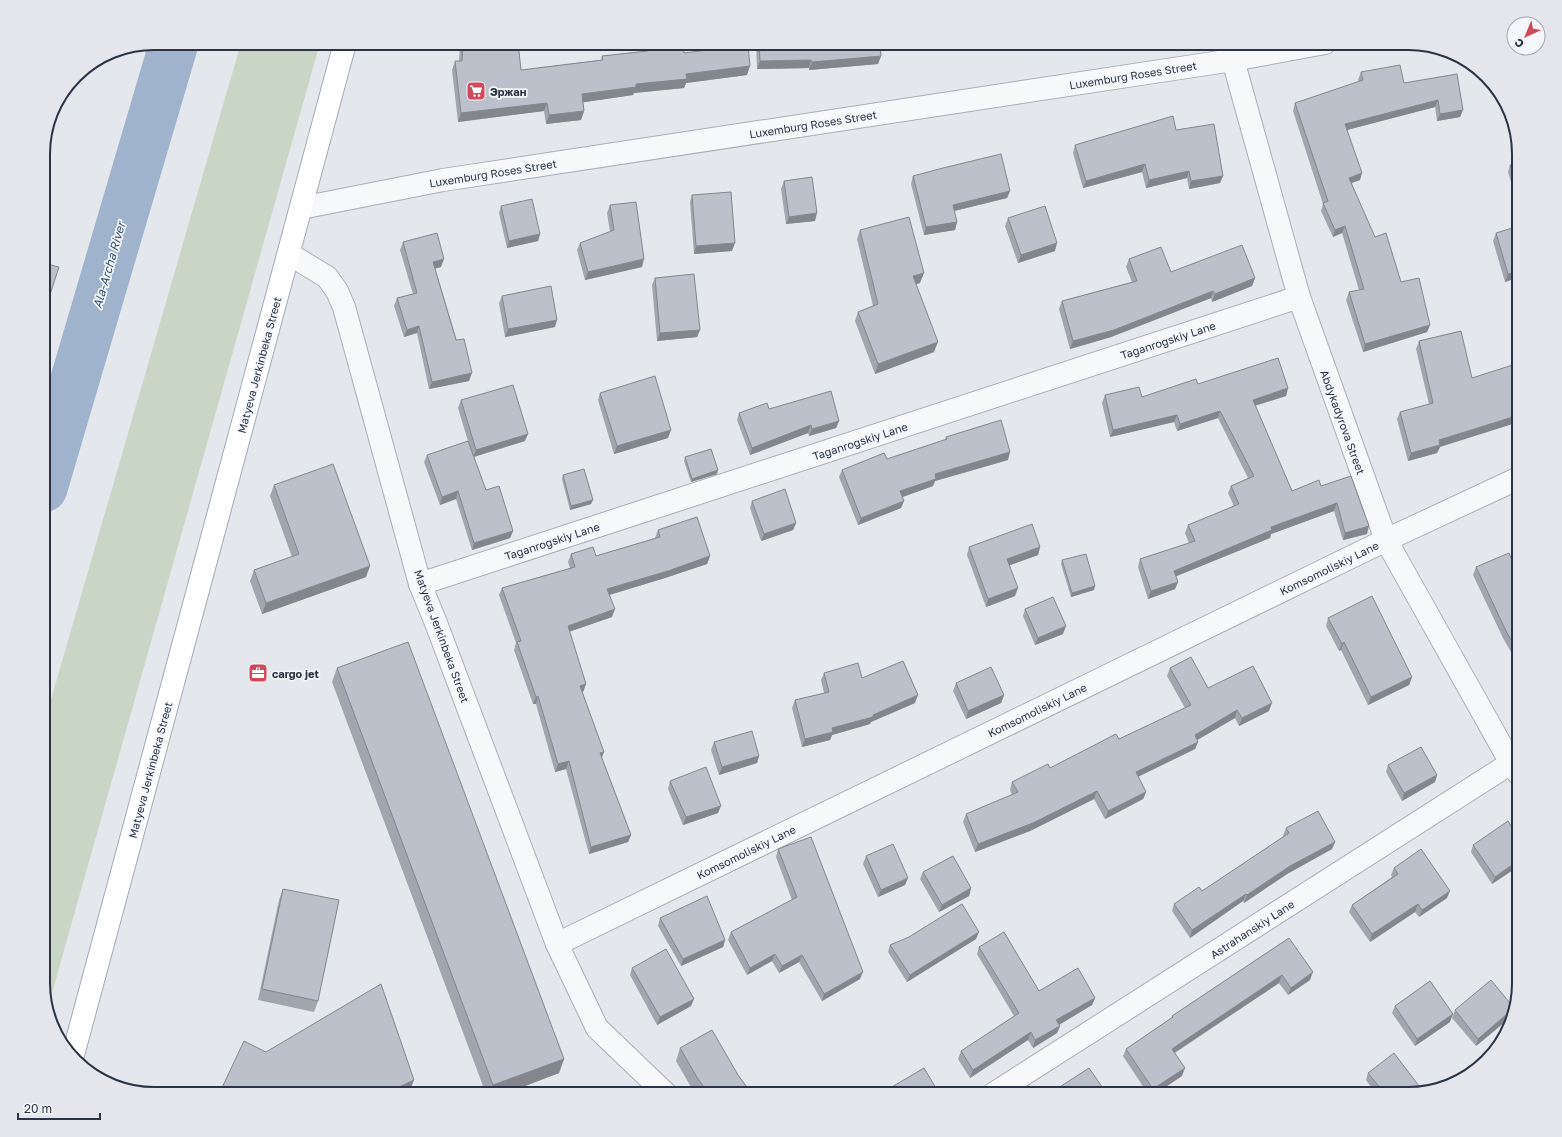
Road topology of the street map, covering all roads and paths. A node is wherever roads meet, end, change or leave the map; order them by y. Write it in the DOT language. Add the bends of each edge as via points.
graph roads {
  1 [pos="343,50"];
  2 [pos="1253,50"];
  3 [pos="1232,52"];
  4 [pos="301,208"];
  5 [pos="289,254"];
  6 [pos="1299,297"];
  7 [pos="1512,481"];
  8 [pos="1386,540"];
  9 [pos="420,584"];
  10 [pos="1512,764"];
  11 [pos="1512,771"];
  12 [pos="557,944"];
  13 [pos="74,1050"];
  14 [pos="659,1087"];
  15 [pos="1004,1087"];
  1 -- 4 [label="main road, Matyeva Jerkinbeka Street"];
  2 -- 3 [label="street, Luxemburg Roses Street"];
  3 -- 4 [label="street, Luxemburg Roses Street" via="444,180"];
  3 -- 6 [label="street, Abdykadyrova Street"];
  4 -- 5 [label="main road, Matyeva Jerkinbeka Street"];
  5 -- 9 [label="street, Matyeva Jerkinbeka Street" via="327,277 344,306"];
  5 -- 13 [label="main road, Matyeva Jerkinbeka Street"];
  6 -- 8 [label="street, Abdykadyrova Street"];
  6 -- 9 [label="street, Taganrogskiy Lane"];
  7 -- 8 [label="street, Komsomoliskiy Lane"];
  8 -- 10 [label="street, Abdykadyrova Street"];
  8 -- 12 [label="street, Komsomoliskiy Lane"];
  9 -- 12 [label="street, Matyeva Jerkinbeka Street"];
  11 -- 15 [label="street, Astrahanskiy Lane"];
  12 -- 14 [label="street, Matyeva Jerkinbeka Street" via="597,1028"];
}
